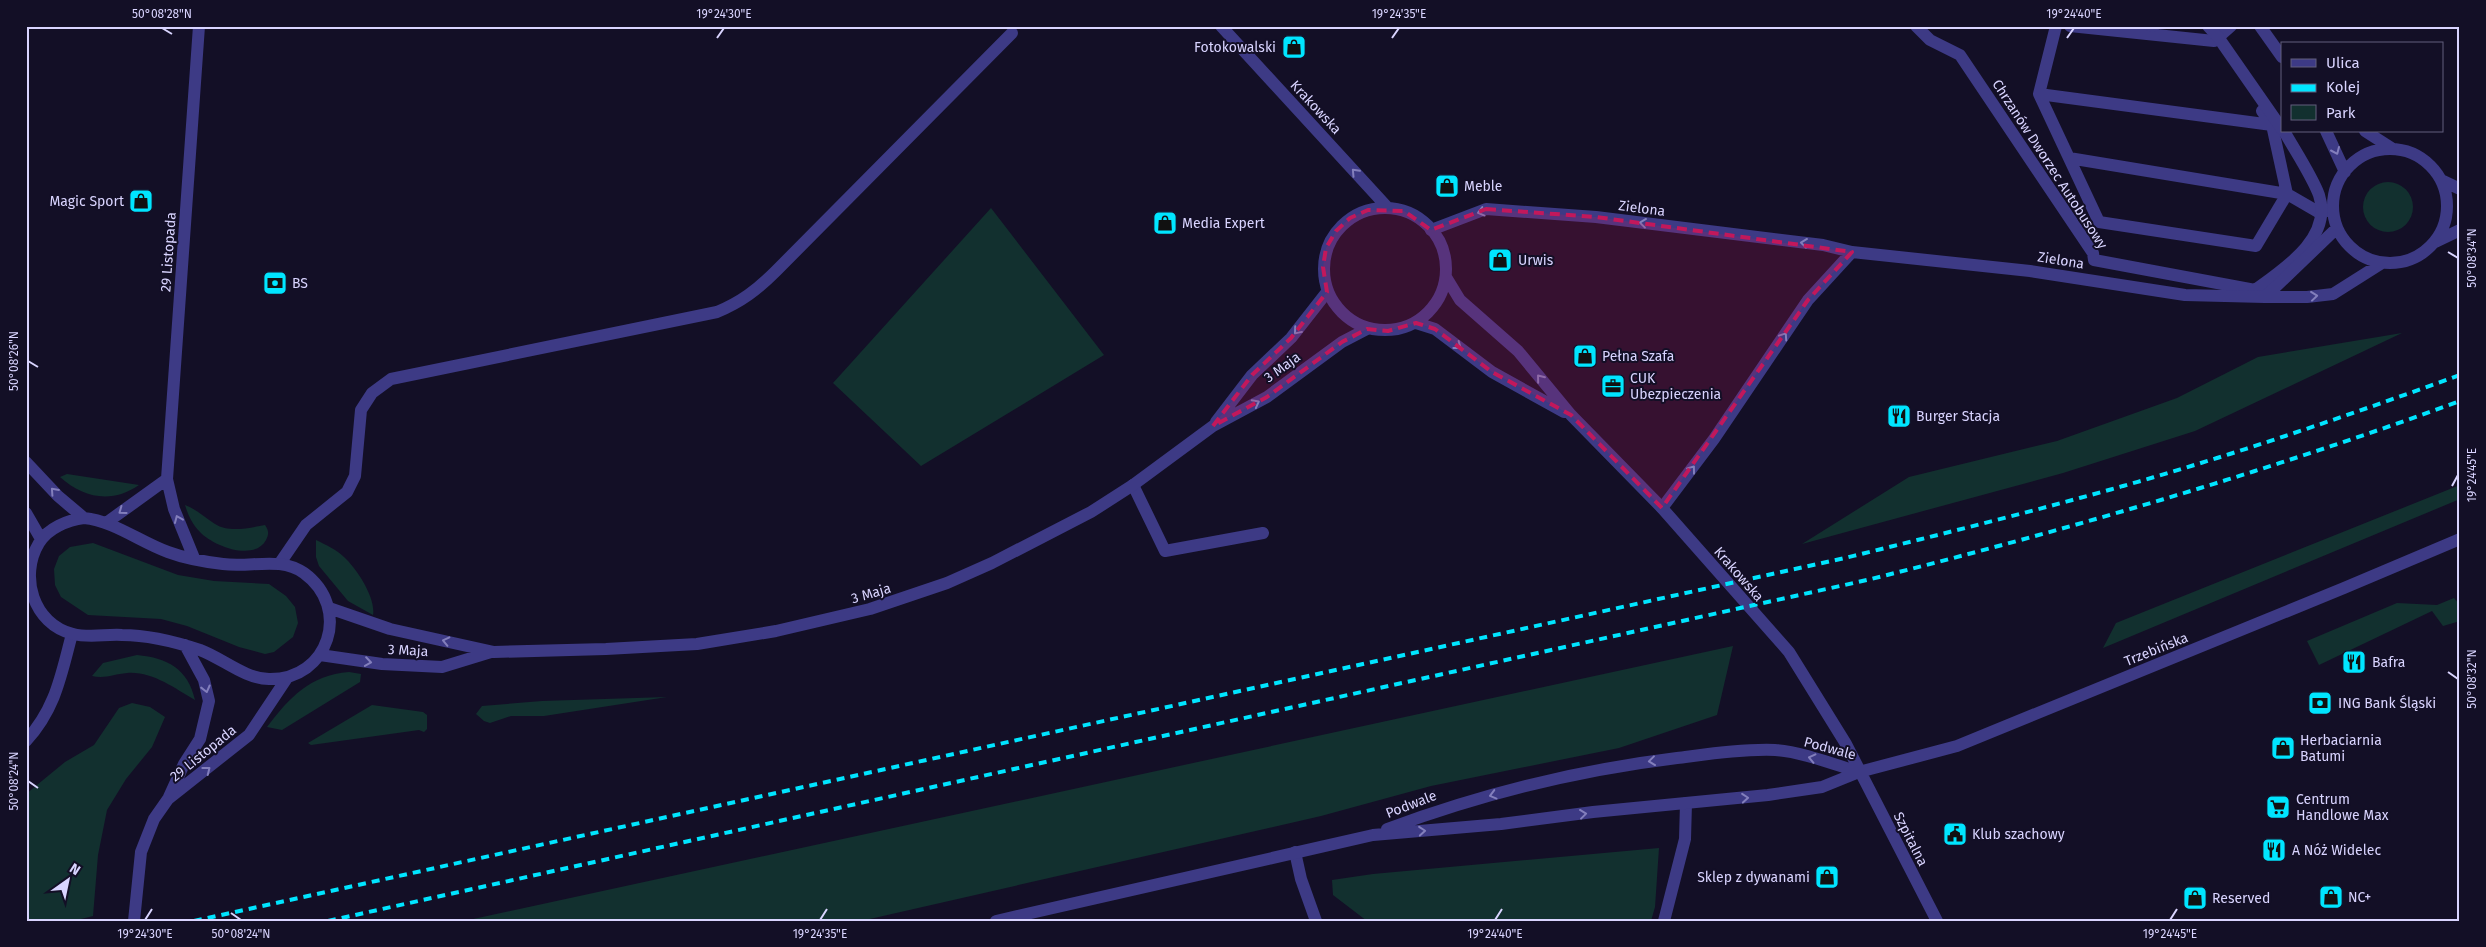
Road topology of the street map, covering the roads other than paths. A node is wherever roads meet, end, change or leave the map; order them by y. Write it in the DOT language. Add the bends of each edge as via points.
graph roads {
  1 [pos="199,26"];
  2 [pos="1221,26"];
  3 [pos="1916,26"];
  4 [pos="2056,26"];
  5 [pos="2070,26"];
  6 [pos="2208,26"];
  7 [pos="2231,26"];
  8 [pos="2260,26"];
  9 [pos="1012,33"];
  10 [pos="2216,39"];
  11 [pos="2281,56"];
  12 [pos="2038,94"];
  13 [pos="2279,128"];
  14 [pos="2281,132"];
  15 [pos="2326,132"];
  16 [pos="2367,132"];
  17 [pos="2393,149"];
  18 [pos="2069,158"];
  19 [pos="2345,172"];
  20 [pos="2441,180"];
  21 [pos="2460,190"];
  22 [pos="2287,194"];
  23 [pos="1388,208"];
  24 [pos="2333,208"];
  25 [pos="2320,213"];
  26 [pos="2337,228"];
  27 [pos="1431,230"];
  28 [pos="2460,230"];
  29 [pos="2435,242"];
  30 [pos="1852,252"];
  31 [pos="2382,263"];
  32 [pos="1446,277"];
  33 [pos="1327,292"];
  34 [pos="2265,297"];
  35 [pos="1416,322"];
  36 [pos="1367,329"];
  37 [pos="1570,415"];
  38 [pos="1213,426"];
  39 [pos="26,462"];
  40 [pos="167,479"];
  41 [pos="1133,485"];
  42 [pos="1662,508"];
  43 [pos="26,513"];
  44 [pos="84,518"];
  45 [pos="106,523"];
  46 [pos="1263,533"];
  47 [pos="2460,538"];
  48 [pos="41,540"];
  49 [pos="194,558"];
  50 [pos="280,563"];
  51 [pos="329,608"];
  52 [pos="72,634"];
  53 [pos="185,645"];
  54 [pos="494,652"];
  55 [pos="320,655"];
  56 [pos="287,678"];
  57 [pos="26,741"];
  58 [pos="1859,772"];
  59 [pos="168,800"];
  60 [pos="1686,803"];
  61 [pos="1373,835"];
  62 [pos="1295,852"];
  63 [pos="134,921"];
  64 [pos="996,921"];
  65 [pos="1316,921"];
  66 [pos="1664,921"];
  67 [pos="1937,921"];
  1 -- 40 [label="street, 29 Listopada"];
  23 -- 2 [label="street, Krakowska, one-way"];
  3 -- 25 [label="street, Chrzanów Dworzec Autobusowy" via="1930,40 1960,55 2093,253 2094,260 2255,290 2295,261 2317,231"];
  4 -- 12 [label="street"];
  5 -- 10 [label="street"];
  6 -- 10 [label="street, Chrzanów Dworzec Autobusowy"];
  7 -- 10 [label="street"];
  8 -- 11 [label="street"];
  9 -- 50 [label="street" via="758,289 735,305 717,312 391,379 372,393 361,410 355,476 347,492 306,525"];
  10 -- 13 [label="street, Chrzanów Dworzec Autobusowy"];
  12 -- 13 [label="street"];
  12 -- 18 [label="street"];
  13 -- 22 [label="street"];
  14 -- 25 [label="street, Chrzanów Dworzec Autobusowy" via="2319,196"];
  15 -- 19 [label="street, one-way"];
  16 -- 17 [label="street"];
  17 -- 19 [label="street" via="2359,158"];
  17 -- 20 [label="street" via="2412,154 2429,165"];
  18 -- 22 [label="street"];
  18 -- 22 [label="street" via="2099,222 2256,246"];
  19 -- 24 [label="street" via="2335,189"];
  20 -- 21 [label="street"];
  20 -- 29 [label="street" via="2447,205 2444,224"];
  22 -- 25 [label="street"];
  23 -- 27 [label="street" via="1419,218"];
  23 -- 33 [label="street" via="1368,210 1350,218 1336,231 1326,248 1323,267"];
  24 -- 25 [label="street"];
  24 -- 26 [label="street"];
  26 -- 31 [label="street" via="2347,244 2363,257"];
  26 -- 34 [label="street"];
  30 -- 27 [label="street, Zielona, one-way" via="1823,245 1596,217 1486,209"];
  27 -- 32 [label="street" via="1444,254"];
  28 -- 29 [label="street"];
  29 -- 31 [label="street" via="2420,255 2402,262"];
  30 -- 34 [label="street, Zielona" via="2030,271 2185,295"];
  42 -- 30 [label="street, one-way" via="1714,439 1808,300"];
  34 -- 31 [label="street, Zielona, one-way" via="2333,294"];
  32 -- 35 [label="street" via="1437,302"];
  37 -- 32 [label="street, Krakowska, one-way" via="1518,351 1460,300"];
  33 -- 36 [label="street" via="1334,305 1349,320"];
  33 -- 38 [label="street, 3 Maja, one-way" via="1291,338 1252,375"];
  35 -- 36 [label="street" via="1388,331"];
  35 -- 37 [label="street, Krakowska, one-way" via="1435,329 1492,372"];
  38 -- 36 [label="street, 3 Maja, one-way" via="1267,397 1342,342"];
  37 -- 42 [label="street, Krakowska"];
  38 -- 41 [label="street, 3 Maja"];
  44 -- 39 [label="street, one-way"];
  40 -- 45 [label="street, one-way"];
  49 -- 40 [label="street, 29 Listopada, one-way" via="174,509"];
  41 -- 46 [label="street" via="1165,551"];
  41 -- 54 [label="street, 3 Maja" via="1091,512 1001,559 947,583 870,609 776,632 697,644"];
  42 -- 58 [label="street, Krakowska" via="1789,652 1846,744"];
  43 -- 48 [label="street"];
  44 -- 45 [label="street"];
  44 -- 48 [label="street" via="65,523"];
  45 -- 49 [label="street" via="169,553"];
  47 -- 58 [label="street, Trzebińska" via="1957,746"];
  48 -- 52 [label="street" via="29,568 32,594 46,617"];
  49 -- 50 [label="street" via="224,564"];
  50 -- 51 [label="street" via="305,574 320,588"];
  54 -- 51 [label="street, 3 Maja, one-way" via="390,629"];
  51 -- 55 [label="street" via="328,640"];
  52 -- 53 [label="street" via="125,635"];
  52 -- 57 [label="street" via="47,714"];
  53 -- 56 [label="street" via="266,680"];
  53 -- 59 [label="street, 29 Listopada, one-way" via="204,680 209,701 200,739 184,764"];
  55 -- 54 [label="street, 3 Maja, one-way" via="382,664 442,666"];
  55 -- 56 [label="street" via="301,672"];
  59 -- 56 [label="street, 29 Listopada, one-way" via="249,735"];
  60 -- 58 [label="street, Podwale, one-way" via="1768,796 1822,787"];
  58 -- 61 [label="street, Podwale, one-way" via="1777,750 1726,752 1627,764 1450,806"];
  58 -- 67 [label="street, Szpitalna"];
  59 -- 63 [label="street, 29 Listopada" via="154,819 141,852"];
  61 -- 60 [label="street, Podwale, one-way"];
  60 -- 66 [label="street" via="1685,839"];
  61 -- 62 [label="street, Podwale"];
  62 -- 64 [label="street, Podwale"];
  62 -- 65 [label="street"];
}
